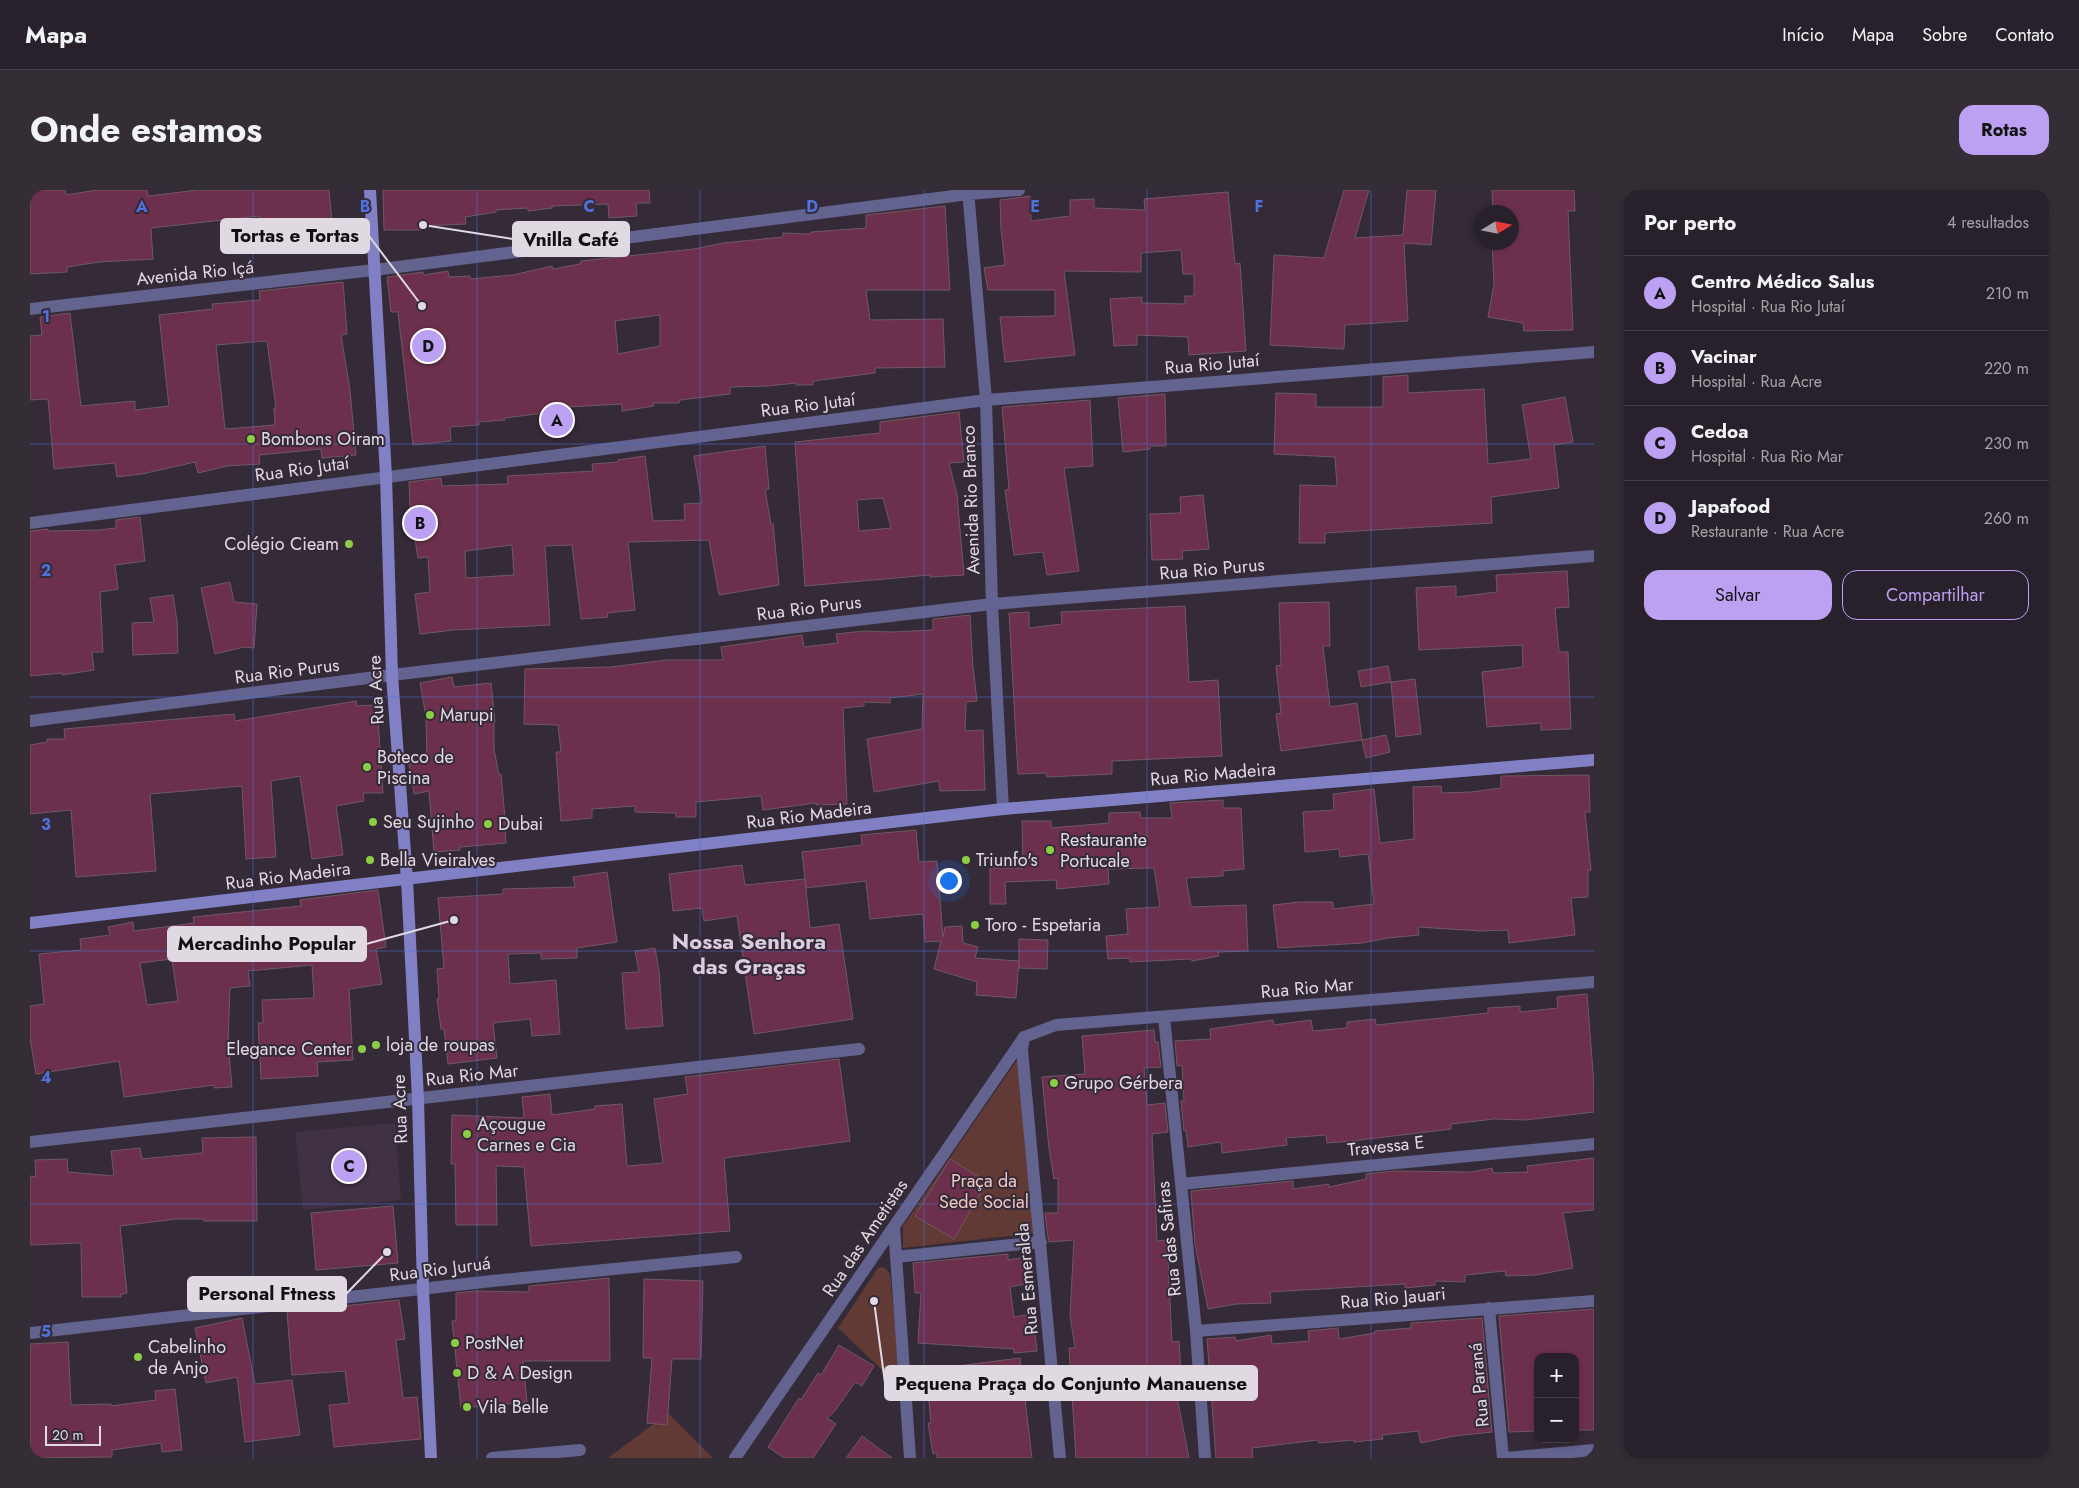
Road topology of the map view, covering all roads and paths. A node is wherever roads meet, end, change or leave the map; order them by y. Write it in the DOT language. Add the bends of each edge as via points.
graph roads {
  1 [pos="370,190"];
  2 [pos="1019,190"];
  3 [pos="968,192"];
  4 [pos="374,270"];
  5 [pos="30,309"];
  6 [pos="1594,352"];
  7 [pos="986,400"];
  8 [pos="386,476"];
  9 [pos="30,523"];
  10 [pos="1594,556"];
  11 [pos="992,604"];
  12 [pos="392,675"];
  13 [pos="30,721"];
  14 [pos="1594,760"];
  15 [pos="1003,810"];
  16 [pos="407,880"];
  17 [pos="30,923"];
  18 [pos="1594,982"];
  19 [pos="1164,1017"];
  20 [pos="1024,1037"];
  21 [pos="859,1049"];
  22 [pos="418,1099"];
  23 [pos="30,1142"];
  24 [pos="1594,1144"];
  25 [pos="1181,1184"];
  26 [pos="894,1227"];
  27 [pos="1041,1242"];
  28 [pos="896,1257"];
  29 [pos="736,1258"];
  30 [pos="423,1289"];
  31 [pos="1594,1301"];
  32 [pos="1489,1308"];
  33 [pos="1196,1331"];
  34 [pos="30,1334"];
  35 [pos="580,1450"];
  36 [pos="1594,1450"];
  37 [pos="1533,1457"];
  38 [pos="431,1458"];
  39 [pos="492,1458"];
  40 [pos="735,1458"];
  41 [pos="910,1458"];
  42 [pos="1060,1458"];
  43 [pos="1205,1458"];
  44 [pos="1504,1458"];
  1 -- 4 [label="street, Rua Acre"];
  2 -- 3 [label="street, Avenida Rio Içá"];
  3 -- 4 [label="street, Avenida Rio Içá"];
  3 -- 7 [label="street, Avenida Rio Branco"];
  4 -- 5 [label="street, Avenida Rio Içá"];
  4 -- 8 [label="street, Rua Acre"];
  6 -- 7 [label="street, Rua Rio Jutaí"];
  7 -- 8 [label="street, Rua Rio Jutaí"];
  7 -- 11 [label="street, Avenida Rio Branco"];
  8 -- 9 [label="street, Rua Rio Jutaí"];
  8 -- 12 [label="street, Rua Acre"];
  10 -- 11 [label="street, Rua Rio Purus"];
  11 -- 12 [label="street, Rua Rio Purus"];
  11 -- 15 [label="street, Avenida Rio Branco"];
  12 -- 13 [label="street, Rua Rio Purus"];
  12 -- 16 [label="street, Rua Acre"];
  14 -- 15 [label="street, Rua Rio Madeira"];
  15 -- 16 [label="street, Rua Rio Madeira"];
  16 -- 17 [label="street, Rua Rio Madeira"];
  16 -- 22 [label="street, Rua Acre"];
  18 -- 19 [label="street, Rua Rio Mar"];
  19 -- 20 [label="street, Rua Rio Mar" via="1056,1025"];
  19 -- 25 [label="street, Rua das Safiras"];
  20 -- 26 [label="street, Rua das Ametistas"];
  20 -- 27 [label="street, Rua Esmeralda" via="1022,1050"];
  21 -- 22 [label="street, Rua Rio Mar"];
  22 -- 23 [label="street, Rua Rio Mar"];
  22 -- 30 [label="street, Rua Acre"];
  24 -- 25 [label="street, Travessa E"];
  25 -- 33 [label="street, Rua das Safiras"];
  26 -- 28 [label="street"];
  26 -- 40 [label="street, Rua das Ametistas"];
  27 -- 28 [label="street"];
  27 -- 42 [label="street, Rua Esmeralda"];
  28 -- 41 [label="street"];
  29 -- 30 [label="street, Rua Rio Juruá"];
  30 -- 34 [label="street, Rua Rio Juruá"];
  30 -- 38 [label="street, Rua Acre"];
  31 -- 32 [label="street, Rua Rio Jauari"];
  32 -- 33 [label="street, Rua Rio Jauari"];
  32 -- 44 [label="street, Rua Paraná"];
  33 -- 43 [label="street, Rua das Safiras"];
  35 -- 39 [label="street"];
  36 -- 37 [label="street"];
  37 -- 44 [label="street"];
}
